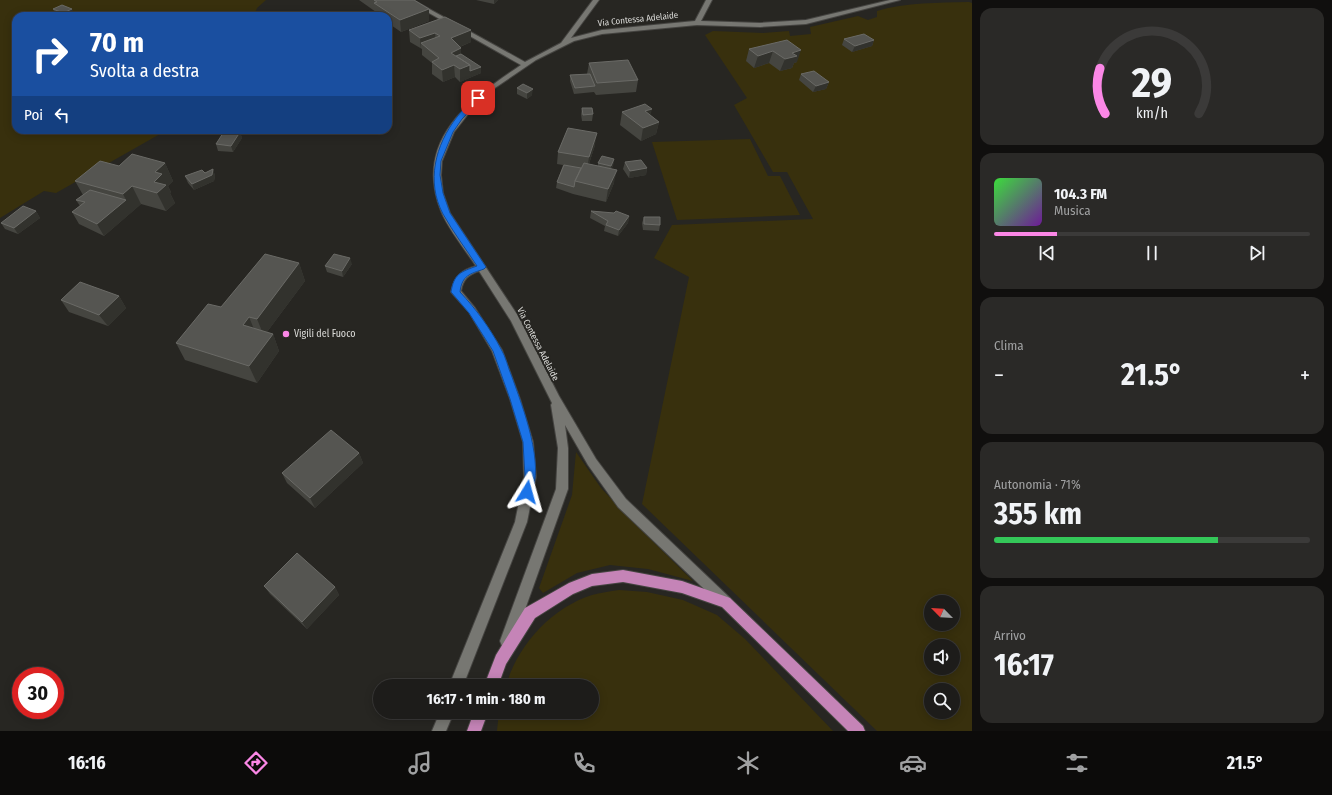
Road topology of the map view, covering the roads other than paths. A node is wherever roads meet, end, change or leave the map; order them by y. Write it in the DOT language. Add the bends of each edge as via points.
graph roads {
  1 [pos="409,0"];
  2 [pos="596,0"];
  3 [pos="709,0"];
  4 [pos="897,0"];
  5 [pos="697,23"];
  6 [pos="564,43"];
  7 [pos="526,65"];
  8 [pos="482,267"];
  9 [pos="555,400"];
  10 [pos="726,602"];
  11 [pos="501,660"];
  12 [pos="459,679"];
  13 [pos="494,679"];
  14 [pos="443,719"];
  15 [pos="479,719"];
  16 [pos="482,719"];
  17 [pos="439,731"];
  18 [pos="474,731"];
  19 [pos="482,731"];
  20 [pos="858,731"];
  1 -- 7 [label="street"];
  2 -- 6 [label="street"];
  3 -- 5 [label="street"];
  4 -- 5 [label="street, Via Contessa Adelaide" via="806,22 760,25"];
  5 -- 6 [label="street, Via Contessa Adelaide" via="602,32"];
  6 -- 7 [label="street, Via Contessa Adelaide"];
  7 -- 8 [label="street, Via Contessa Adelaide" via="487,91 465,112 450,132 438,161 439,193 446,213"];
  8 -- 9 [label="street, Via Contessa Adelaide" via="515,318"];
  8 -- 12 [label="street" via="464,273 457,282 456,292 472,310 497,350 528,442 530,477 521,522"];
  9 -- 10 [label="street" via="592,462 622,503"];
  9 -- 11 [label="street" via="563,448 562,489"];
  10 -- 11 [label="main road" via="682,587 623,576 592,580 569,589 530,613"];
  10 -- 20 [label="main road"];
  11 -- 13 [label="main road"];
  14 -- 17 [label="street"];
  15 -- 18 [label="main road"];
  16 -- 19 [label="main road"];
}
